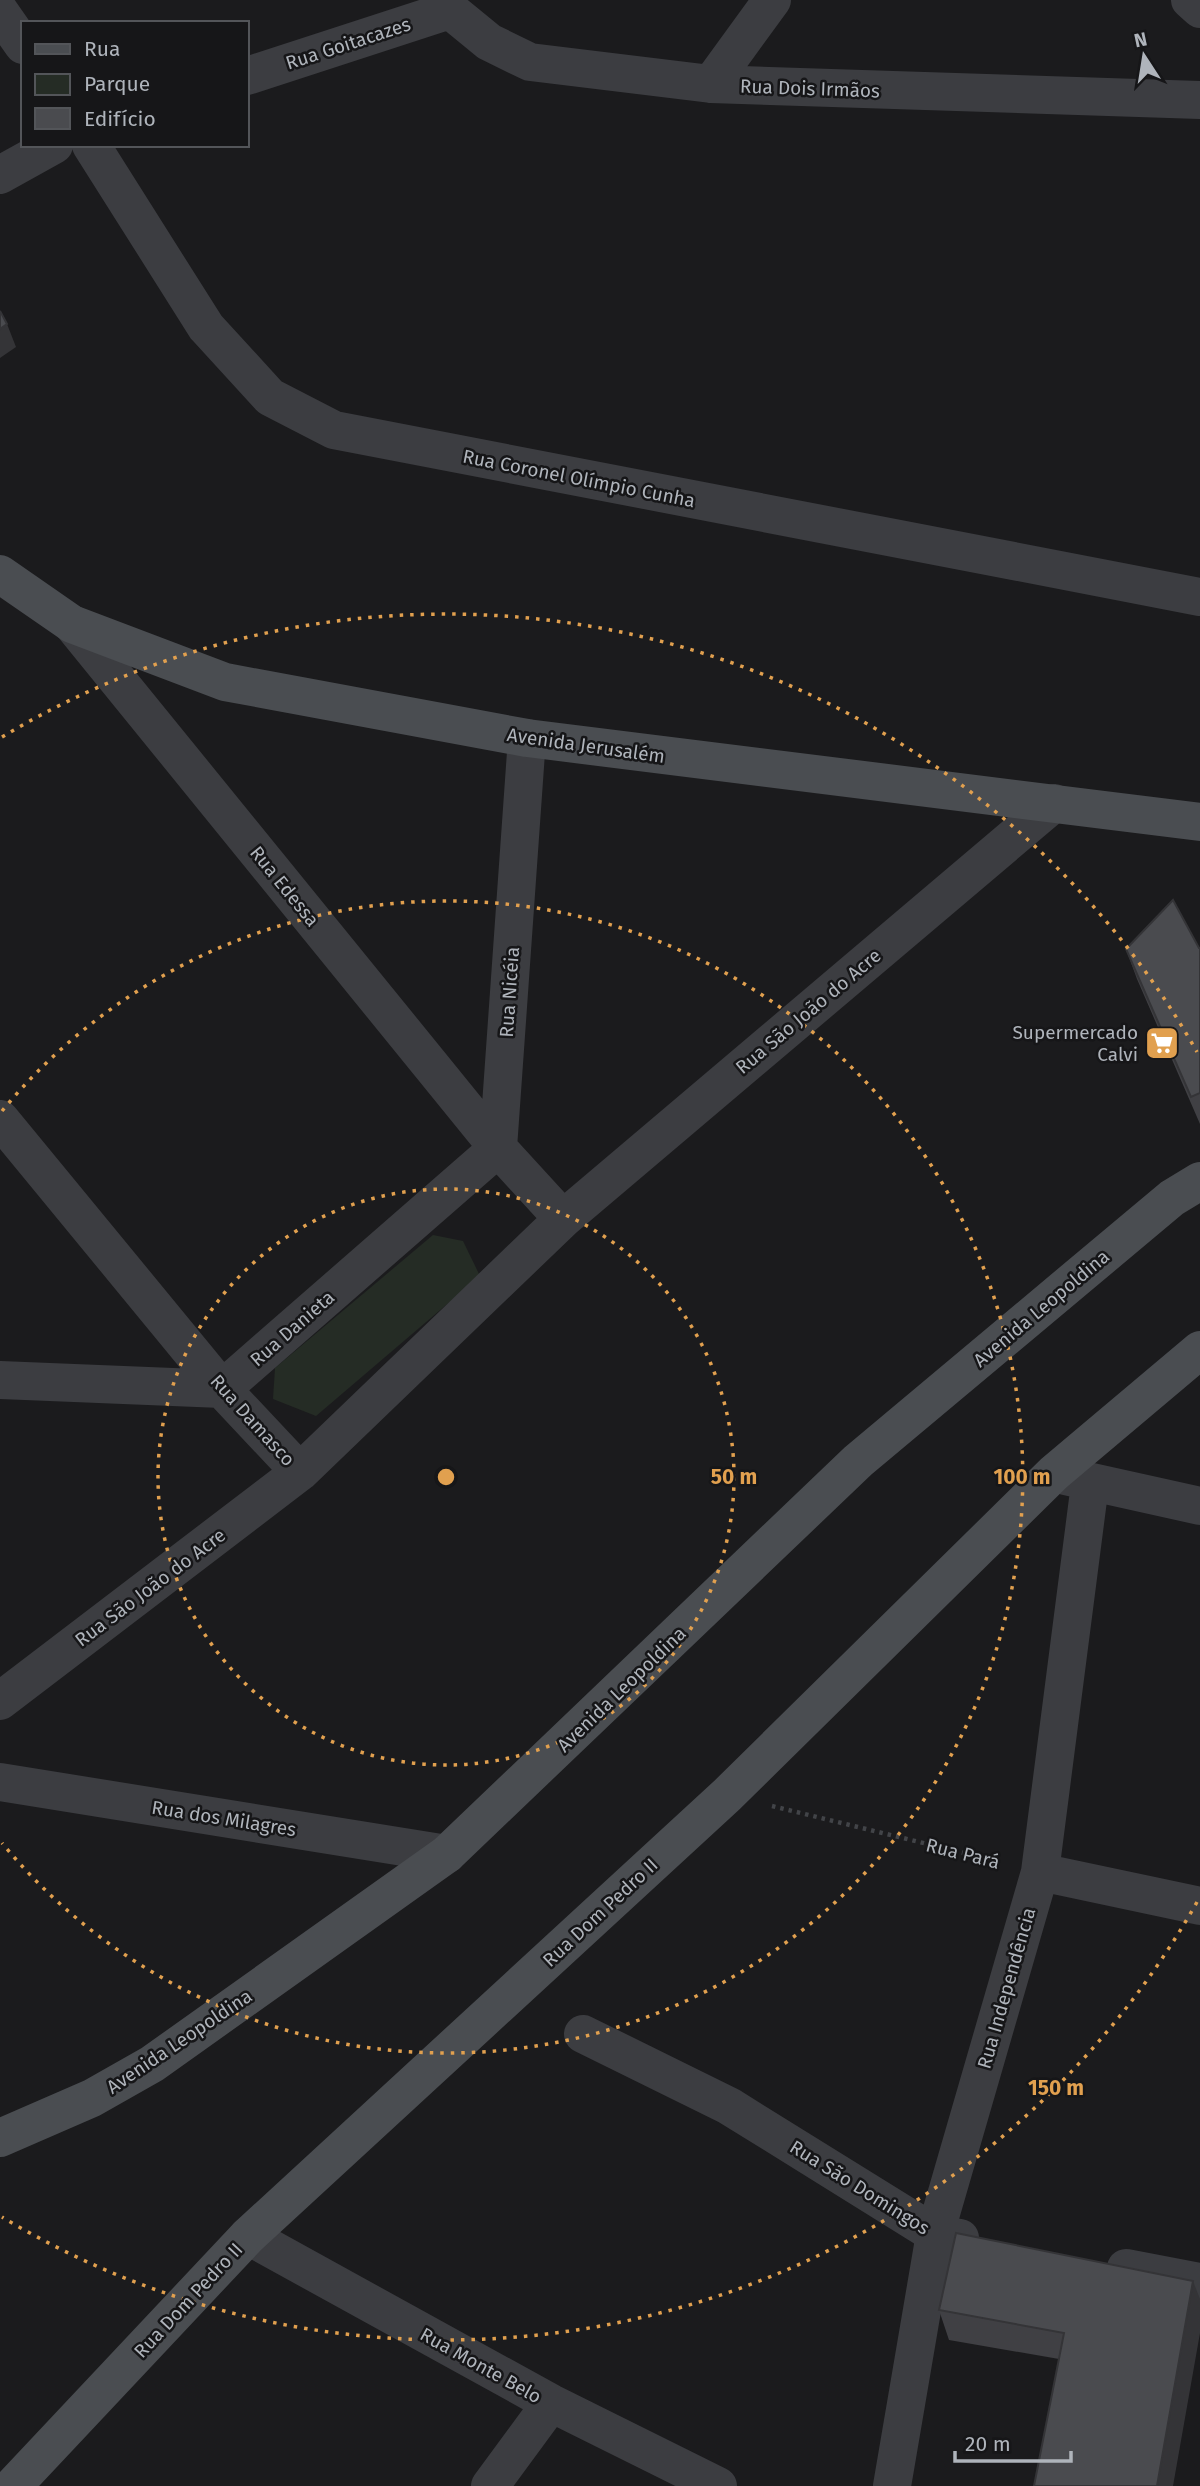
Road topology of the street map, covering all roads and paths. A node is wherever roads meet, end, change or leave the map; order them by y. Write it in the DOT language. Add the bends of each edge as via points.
graph roads {
  1 [pos="772,0"];
  2 [pos="1189,0"];
  3 [pos="447,5"];
  4 [pos="1200,9"];
  5 [pos="0,12"];
  6 [pos="21,42"];
  7 [pos="248,76"];
  8 [pos="711,85"];
  9 [pos="1200,100"];
  10 [pos="50,147"];
  11 [pos="92,147"];
  12 [pos="0,175"];
  13 [pos="0,574"];
  14 [pos="1200,597"];
  15 [pos="72,624"];
  16 [pos="527,738"];
  17 [pos="1054,803"];
  18 [pos="1200,822"];
  19 [pos="0,1119"];
  20 [pos="498,1148"];
  21 [pos="1200,1181"];
  22 [pos="563,1219"];
  23 [pos="1200,1350"];
  24 [pos="0,1380"];
  25 [pos="222,1389"];
  26 [pos="300,1472"];
  27 [pos="1054,1473"];
  28 [pos="1090,1484"];
  29 [pos="1200,1506"];
  30 [pos="0,1701"];
  31 [pos="0,1782"];
  32 [pos="727,1796"];
  33 [pos="447,1854"];
  34 [pos="1040,1872"];
  35 [pos="1200,1906"];
  36 [pos="583,2034"];
  37 [pos="0,2138"];
  38 [pos="935,2234"];
  39 [pos="248,2236"];
  40 [pos="988,2243"];
  41 [pos="1094,2263"];
  42 [pos="1200,2282"];
  43 [pos="551,2403"];
  44 [pos="32,2479"];
  45 [pos="490,2486"];
  46 [pos="718,2486"];
  47 [pos="892,2486"];
  1 -- 8 [label="street"];
  2 -- 4 [label="street"];
  3 -- 7 [label="street, Rua Goitacazes"];
  3 -- 8 [label="street, Rua Dois Irmãos" via="489,43 530,62"];
  5 -- 6 [label="street"];
  8 -- 9 [label="street, Rua Dois Irmãos"];
  10 -- 12 [label="street"];
  11 -- 14 [label="street, Rua Coronel Olímpio Cunha" via="206,327 270,397 334,430"];
  13 -- 15 [label="street, Avenida Jerusalém"];
  15 -- 16 [label="street, Avenida Jerusalém" via="225,682"];
  15 -- 20 [label="street, Rua Edessa"];
  16 -- 17 [label="street, Avenida Jerusalém"];
  16 -- 20 [label="street, Rua Nicéia"];
  17 -- 18 [label="street, Avenida Jerusalém"];
  17 -- 22 [label="street, Rua São João do Acre"];
  19 -- 25 [label="street, Rua Damasco"];
  20 -- 22 [label="street"];
  20 -- 25 [label="street, Rua Danieta"];
  21 -- 33 [label="street, Avenida Leopoldina" via="1172,1198 858,1461"];
  22 -- 26 [label="street, Rua Damasco"];
  23 -- 27 [label="street, Rua Dom Pedro II"];
  24 -- 25 [label="street"];
  25 -- 26 [label="street, Rua Damasco"];
  26 -- 30 [label="street, Rua São João do Acre"];
  27 -- 28 [label="street"];
  27 -- 32 [label="street, Rua Dom Pedro II"];
  28 -- 29 [label="street"];
  28 -- 34 [label="street, Rua Independência"];
  31 -- 33 [label="street, Rua dos Milagres"];
  32 -- 34 [label="path, Rua Pará"];
  32 -- 39 [label="street, Rua Dom Pedro II"];
  33 -- 37 [label="street, Avenida Leopoldina" via="152,2064 92,2098"];
  34 -- 35 [label="street"];
  34 -- 38 [label="street, Rua Independência"];
  36 -- 38 [label="street, Rua São Domingos" via="729,2106"];
  38 -- 40 [label="street, Rua São Domingos"];
  38 -- 47 [label="street, Rua Independência"];
  39 -- 43 [label="street, Rua Monte Belo"];
  39 -- 44 [label="street, Rua Dom Pedro II"];
  41 -- 42 [label="street"];
  43 -- 45 [label="street"];
  43 -- 46 [label="street, Rua Monte Belo"];
}
